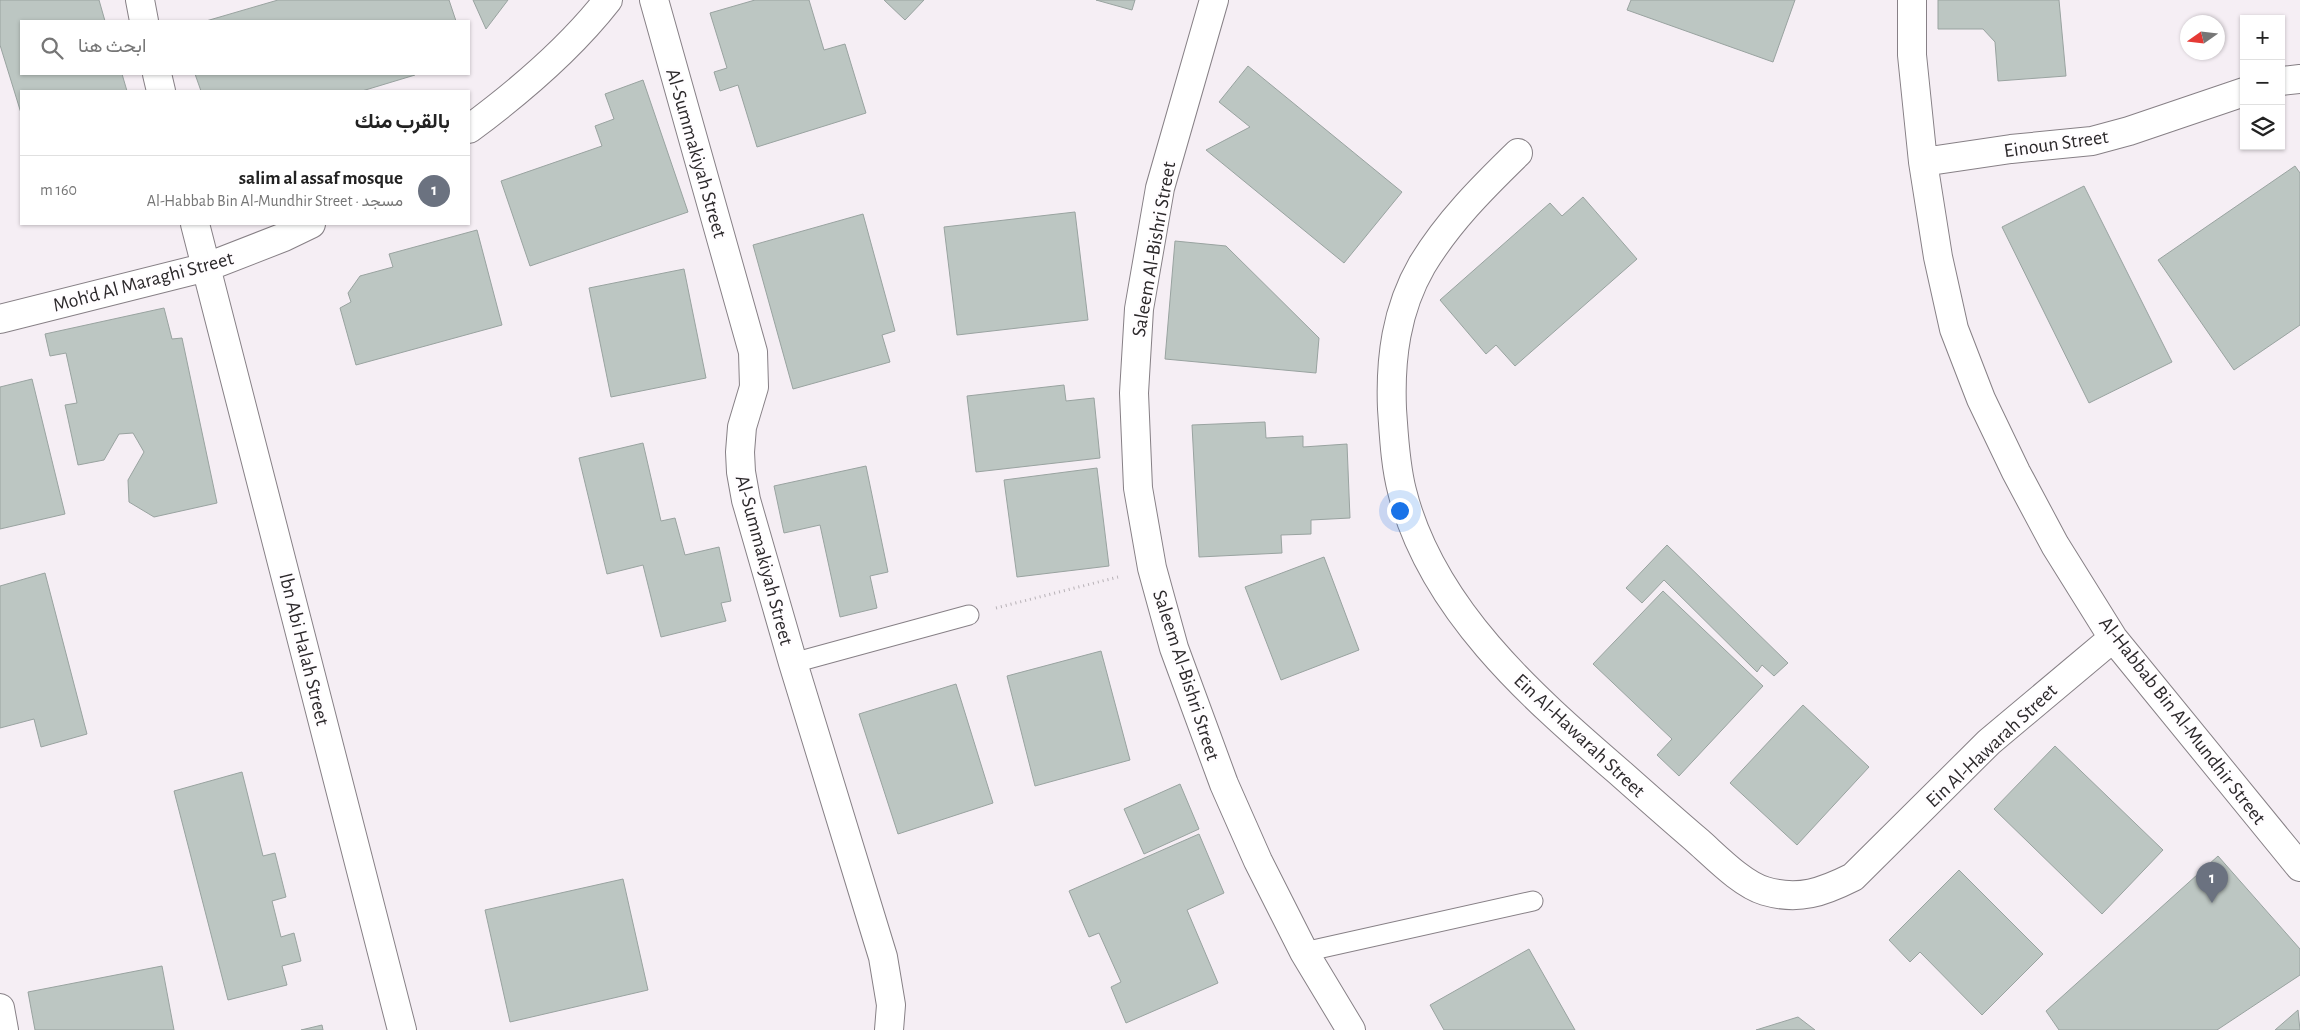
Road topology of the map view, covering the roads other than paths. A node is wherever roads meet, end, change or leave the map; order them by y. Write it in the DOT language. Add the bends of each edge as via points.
graph roads {
  1 [pos="140,0"];
  2 [pos="608,0"];
  3 [pos="654,0"];
  4 [pos="1214,0"];
  5 [pos="1912,0"];
  6 [pos="144,20"];
  7 [pos="157,75"];
  8 [pos="2300,79"];
  9 [pos="2285,81"];
  10 [pos="161,90"];
  11 [pos="2240,93"];
  12 [pos="470,128"];
  13 [pos="1518,153"];
  14 [pos="1923,162"];
  15 [pos="195,225"];
  16 [pos="309,225"];
  17 [pos="207,268"];
  18 [pos="0,320"];
  19 [pos="969,615"];
  20 [pos="2113,638"];
  21 [pos="793,663"];
  22 [pos="2300,867"];
  23 [pos="1533,900"];
  24 [pos="1304,952"];
  25 [pos="0,1008"];
  26 [pos="4,1030"];
  27 [pos="402,1030"];
  28 [pos="889,1030"];
  29 [pos="1351,1030"];
  1 -- 6 [label="street"];
  2 -- 12 [label="street" via="562,51 521,89"];
  3 -- 21 [label="street, Al-Summakiyah Street" via="753,352 754,387 742,427 740,472"];
  4 -- 24 [label="street, Saleem Al-Bishri Street" via="1160,188 1139,309 1134,393 1138,488 1152,568 1174,648 1224,784"];
  5 -- 14 [label="street, Al-Habbab Bin Al-Mundhir Street" via="1912,55"];
  7 -- 10 [label="street"];
  8 -- 9 [label="street"];
  11 -- 14 [label="street, Einoun Street" via="2092,141"];
  13 -- 20 [label="street, Ein Al-Hawarah Street" via="1470,198 1441,236 1420,268 1404,303 1394,336 1392,394 1394,440 1402,491 1414,528 1433,569 1467,621 1513,673 1581,739 1730,870 1763,891 1794,896 1825,892 1853,877 1989,742"];
  14 -- 20 [label="street, Al-Habbab Bin Al-Mundhir Street" via="1938,257 1954,329 1981,399 2055,545"];
  15 -- 17 [label="street, Ibn Abi Halah Street"];
  16 -- 17 [label="street, Moh'd Al Maraghi Street"];
  17 -- 18 [label="street, Moh'd Al Maraghi Street"];
  17 -- 27 [label="street, Ibn Abi Halah Street"];
  19 -- 21 [label="lane"];
  20 -- 22 [label="street, Al-Habbab Bin Al-Mundhir Street"];
  21 -- 28 [label="street, Al-Summakiyah Street" via="883,957 891,1005"];
  23 -- 24 [label="lane"];
  24 -- 29 [label="street, Saleem Al-Bishri Street"];
  25 -- 26 [label="street"];
}
